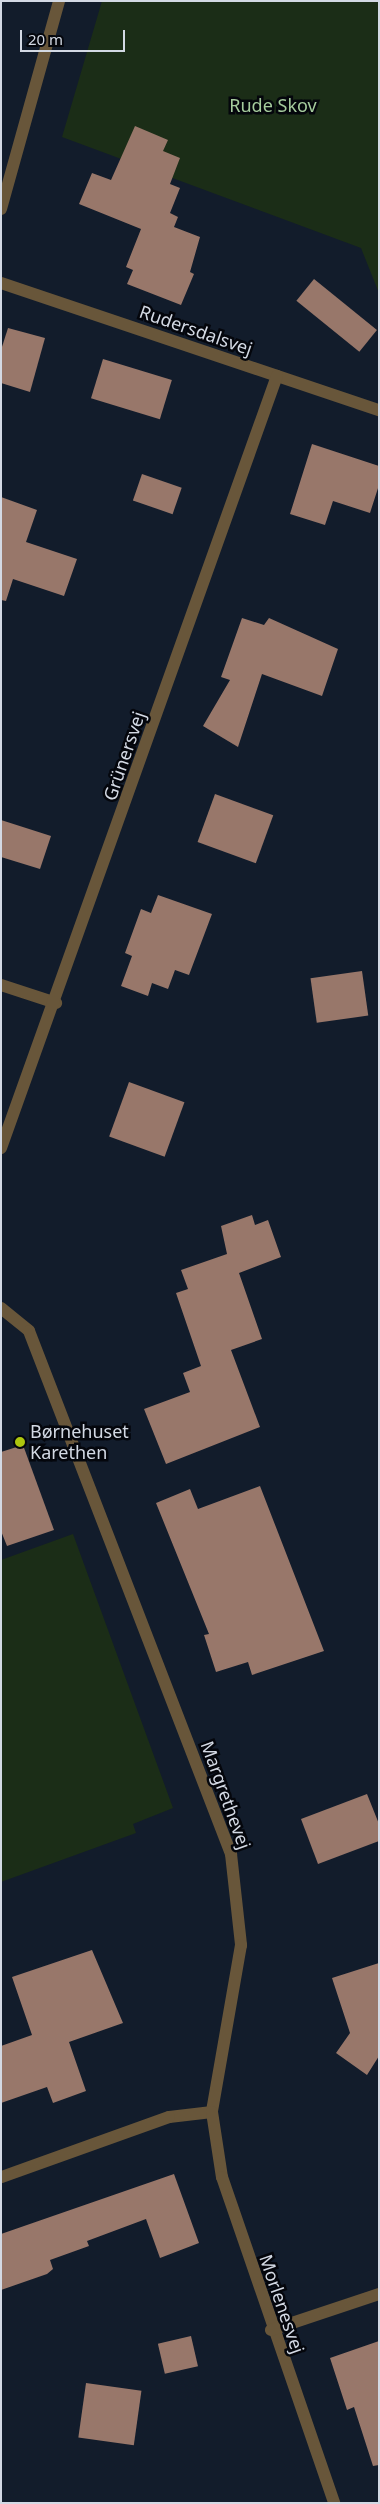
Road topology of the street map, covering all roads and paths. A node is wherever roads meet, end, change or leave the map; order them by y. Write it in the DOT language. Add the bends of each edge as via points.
graph roads {
  1 [pos="59,1"];
  2 [pos="1,209"];
  3 [pos="1,283"];
  4 [pos="277,376"];
  5 [pos="379,410"];
  6 [pos="1,985"];
  7 [pos="56,1003"];
  8 [pos="1,1148"];
  9 [pos="1,1308"];
  10 [pos="212,2112"];
  11 [pos="1,2178"];
  12 [pos="379,2294"];
  13 [pos="271,2330"];
  14 [pos="334,2503"];
  1 -- 2 [label="street"];
  3 -- 4 [label="street, Rudersdalsvej"];
  4 -- 5 [label="street, Rudersdalsvej"];
  4 -- 7 [label="street, Grünersvej"];
  6 -- 7 [label="street"];
  7 -- 8 [label="street, Grünersvej"];
  9 -- 10 [label="street, Margrethevej" via="29,1331 231,1854 241,1945"];
  10 -- 11 [label="street" via="169,2117"];
  10 -- 13 [label="street, Morlenesvej" via="222,2177"];
  12 -- 13 [label="street"];
  13 -- 14 [label="street, Morlenesvej"];
}
